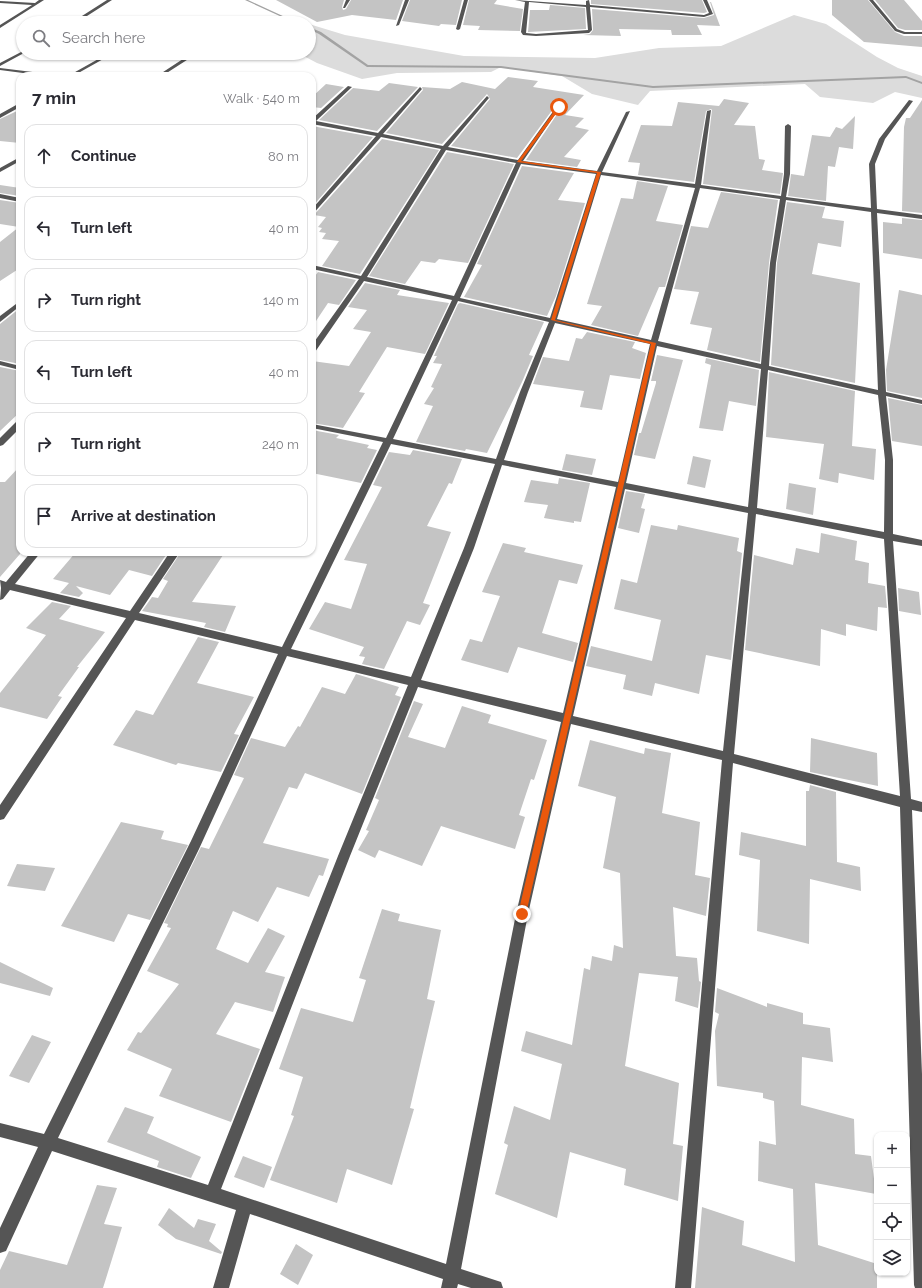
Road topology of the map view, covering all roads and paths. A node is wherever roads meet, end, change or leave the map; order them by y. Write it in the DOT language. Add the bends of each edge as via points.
graph roads {
  1 [pos="42,0"];
  2 [pos="110,0"];
  3 [pos="348,0"];
  4 [pos="407,0"];
  5 [pos="466,0"];
  6 [pos="516,0"];
  7 [pos="527,0"];
  8 [pos="588,0"];
  9 [pos="705,0"];
  10 [pos="871,0"];
  11 [pos="0,2"];
  12 [pos="37,4"];
  13 [pos="646,5"];
  14 [pos="588,6"];
  15 [pos="344,7"];
  16 [pos="646,11"];
  17 [pos="18,16"];
  18 [pos="84,16"];
  19 [pos="16,17"];
  20 [pos="397,24"];
  21 [pos="0,27"];
  22 [pos="458,29"];
  23 [pos="922,33"];
  24 [pos="16,56"];
  25 [pos="99,60"];
  26 [pos="185,60"];
  27 [pos="0,65"];
  28 [pos="0,69"];
  29 [pos="24,72"];
  30 [pos="77,72"];
  31 [pos="165,72"];
  32 [pos="350,88"];
  33 [pos="420,88"];
  34 [pos="487,97"];
  35 [pos="911,101"];
  36 [pos="16,107"];
  37 [pos="559,107"];
  38 [pos="709,111"];
  39 [pos="628,112"];
  40 [pos="0,116"];
  41 [pos="316,118"];
  42 [pos="316,123"];
  43 [pos="788,126"];
  44 [pos="380,135"];
  45 [pos="445,147"];
  46 [pos="16,161"];
  47 [pos="518,162"];
  48 [pos="0,170"];
  49 [pos="599,172"];
  50 [pos="698,186"];
  51 [pos="0,196"];
  52 [pos="784,198"];
  53 [pos="16,199"];
  54 [pos="316,208"];
  55 [pos="875,211"];
  56 [pos="922,217"];
  57 [pos="316,268"];
  58 [pos="363,278"];
  59 [pos="455,298"];
  60 [pos="16,306"];
  61 [pos="0,320"];
  62 [pos="553,320"];
  63 [pos="654,343"];
  64 [pos="316,344"];
  65 [pos="0,363"];
  66 [pos="16,367"];
  67 [pos="765,368"];
  68 [pos="882,393"];
  69 [pos="922,402"];
  70 [pos="16,426"];
  71 [pos="316,427"];
  72 [pos="388,441"];
  73 [pos="0,443"];
  74 [pos="500,463"];
  75 [pos="620,486"];
  76 [pos="751,510"];
  77 [pos="888,536"];
  78 [pos="922,543"];
  79 [pos="32,556"];
  80 [pos="172,556"];
  81 [pos="4,585"];
  82 [pos="0,596"];
  83 [pos="131,617"];
  84 [pos="284,652"];
  85 [pos="414,684"];
  86 [pos="568,719"];
  87 [pos="728,757"];
  88 [pos="906,804"];
  89 [pos="922,807"];
  90 [pos="0,815"];
  91 [pos="0,1130"];
  92 [pos="48,1142"];
  93 [pos="212,1194"];
  94 [pos="246,1206"];
  95 [pos="0,1245"];
  96 [pos="450,1281"];
  97 [pos="922,1285"];
  98 [pos="221,1288"];
  99 [pos="495,1288"];
  100 [pos="683,1288"];
  1 -- 12 [label="street"];
  2 -- 18 [label="street"];
  3 -- 15 [label="street"];
  4 -- 20 [label="street"];
  5 -- 22 [label="street"];
  6 -- 7 [label="street"];
  7 -- 14 [label="street"];
  7 -- 14 [label="street" via="523,32 530,35 588,32"];
  8 -- 14 [label="street"];
  9 -- 16 [label="street" via="711,13 709,15"];
  10 -- 23 [label="street" via="896,30"];
  11 -- 12 [label="street"];
  12 -- 17 [label="street"];
  13 -- 16 [label="street"];
  14 -- 16 [label="street"];
  19 -- 21 [label="street"];
  24 -- 27 [label="street"];
  25 -- 30 [label="street"];
  26 -- 31 [label="street"];
  28 -- 29 [label="street"];
  32 -- 41 [label="street"];
  33 -- 44 [label="street"];
  34 -- 45 [label="street"];
  35 -- 55 [label="street" via="882,139 872,164"];
  36 -- 40 [label="street"];
  37 -- 47 [label="street"];
  38 -- 50 [label="street"];
  39 -- 49 [label="street"];
  42 -- 44 [label="street"];
  43 -- 52 [label="street"];
  44 -- 45 [label="street"];
  44 -- 54 [label="street"];
  45 -- 47 [label="street"];
  45 -- 58 [label="street"];
  46 -- 48 [label="street"];
  47 -- 49 [label="street"];
  47 -- 59 [label="street"];
  49 -- 50 [label="street"];
  49 -- 62 [label="street"];
  50 -- 52 [label="street"];
  50 -- 63 [label="street"];
  51 -- 53 [label="street"];
  52 -- 55 [label="street"];
  52 -- 67 [label="street" via="773,263"];
  55 -- 56 [label="street"];
  55 -- 68 [label="street" via="874,246"];
  57 -- 58 [label="street"];
  58 -- 59 [label="street"];
  58 -- 64 [label="street"];
  59 -- 62 [label="street"];
  59 -- 72 [label="street"];
  60 -- 61 [label="street"];
  62 -- 63 [label="street"];
  62 -- 74 [label="street" via="524,392"];
  63 -- 67 [label="street"];
  63 -- 75 [label="street"];
  65 -- 66 [label="street"];
  67 -- 68 [label="street"];
  67 -- 76 [label="street"];
  68 -- 69 [label="street"];
  68 -- 77 [label="street" via="889,460"];
  70 -- 73 [label="street"];
  71 -- 72 [label="street"];
  72 -- 74 [label="street"];
  72 -- 84 [label="street"];
  74 -- 75 [label="street"];
  74 -- 85 [label="street"];
  75 -- 76 [label="street"];
  75 -- 86 [label="street"];
  76 -- 77 [label="street"];
  76 -- 87 [label="street"];
  77 -- 78 [label="street"];
  77 -- 88 [label="street"];
  79 -- 81 [label="street"];
  80 -- 83 [label="street"];
  81 -- 82 [label="street"];
  81 -- 83 [label="street"];
  83 -- 84 [label="street"];
  83 -- 90 [label="street"];
  84 -- 85 [label="street"];
  84 -- 92 [label="street" via="195,845"];
  85 -- 86 [label="street"];
  85 -- 93 [label="street"];
  86 -- 87 [label="street"];
  86 -- 96 [label="street" via="522,914"];
  87 -- 88 [label="street"];
  87 -- 100 [label="street"];
  88 -- 89 [label="street"];
  88 -- 97 [label="street"];
  91 -- 92 [label="street"];
  92 -- 93 [label="street"];
  92 -- 95 [label="street"];
  93 -- 94 [label="street"];
  94 -- 96 [label="street"];
  94 -- 98 [label="street"];
  96 -- 99 [label="street"];
}
